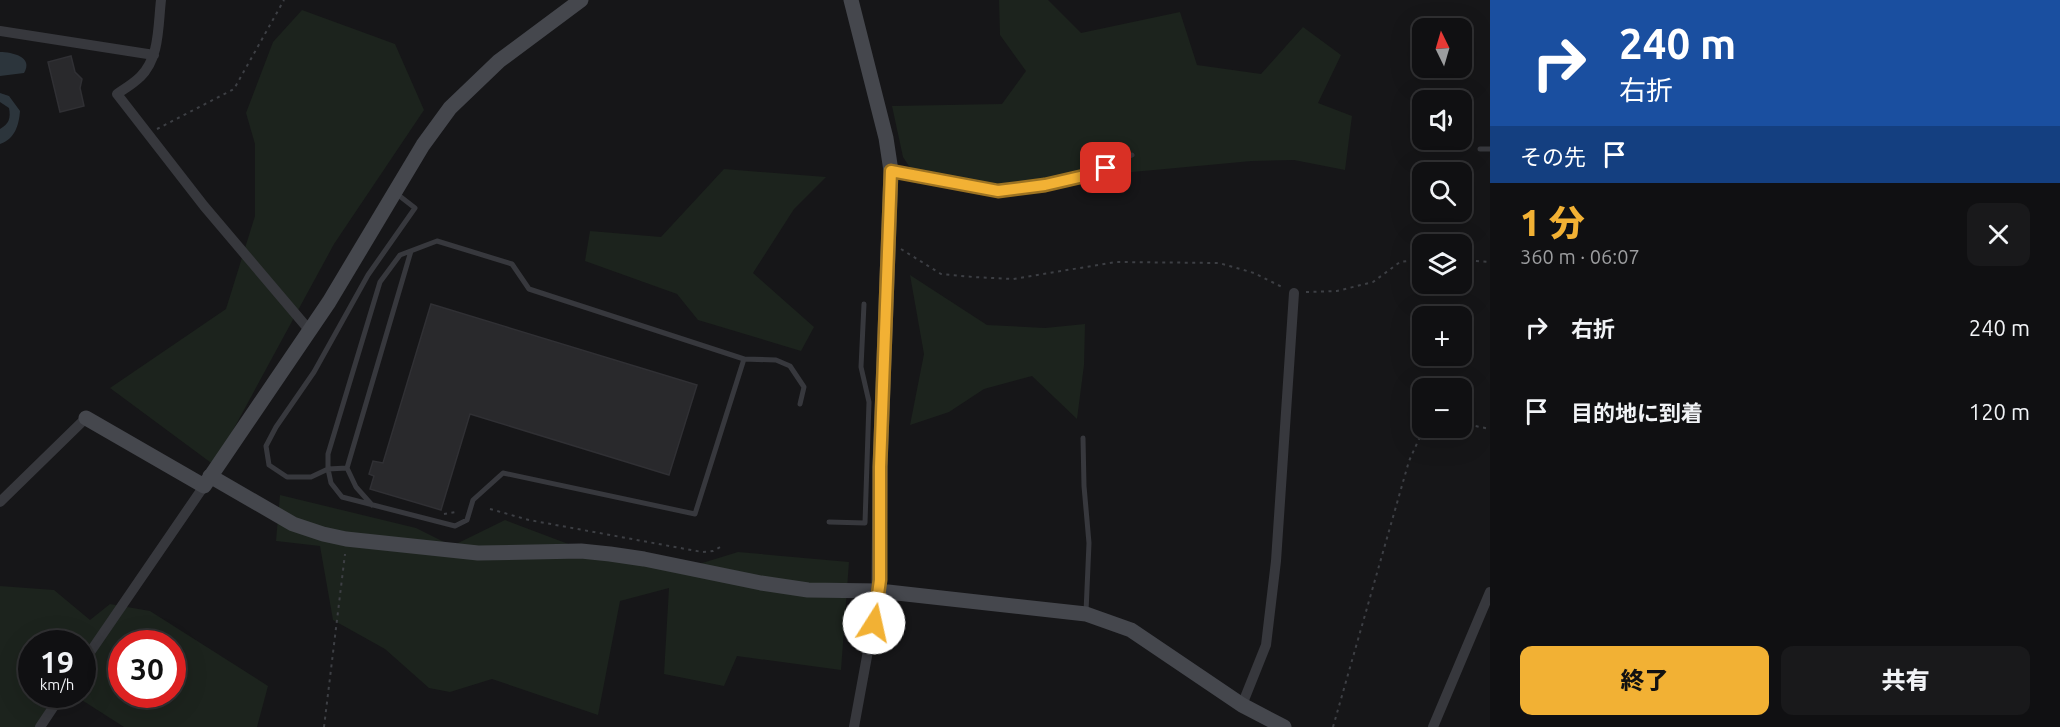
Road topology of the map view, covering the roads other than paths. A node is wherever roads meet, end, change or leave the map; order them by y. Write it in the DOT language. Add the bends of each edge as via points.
graph roads {
  1 [pos="161,0"];
  2 [pos="581,0"];
  3 [pos="850,0"];
  4 [pos="0,31"];
  5 [pos="154,56"];
  6 [pos="1480,149"];
  7 [pos="1490,149"];
  8 [pos="1132,155"];
  9 [pos="891,171"];
  10 [pos="395,193"];
  11 [pos="411,251"];
  12 [pos="1294,293"];
  13 [pos="864,304"];
  14 [pos="310,331"];
  15 [pos="744,359"];
  16 [pos="800,404"];
  17 [pos="86,418"];
  18 [pos="1083,438"];
  19 [pos="347,468"];
  20 [pos="328,469"];
  21 [pos="207,481"];
  22 [pos="0,502"];
  23 [pos="372,505"];
  24 [pos="829,522"];
  25 [pos="879,591"];
  26 [pos="1490,592"];
  27 [pos="1086,614"];
  28 [pos="96,644"];
  29 [pos="1242,705"];
  30 [pos="53,708"];
  31 [pos="40,727"];
  32 [pos="854,727"];
  33 [pos="1284,727"];
  34 [pos="1432,727"];
  1 -- 5 [label="street"];
  2 -- 10 [label="street" via="499,62 450,108"];
  3 -- 9 [label="street"];
  4 -- 5 [label="street"];
  5 -- 14 [label="street" via="140,77 117,94 204,206"];
  6 -- 7 [label="lane"];
  8 -- 9 [label="lane" via="1084,176 998,191"];
  9 -- 25 [label="street"];
  10 -- 14 [label="street"];
  10 -- 20 [label="lane" via="415,208 368,275 314,372 266,446 269,465 287,477 311,477"];
  11 -- 15 [label="lane" via="437,241 512,264 529,289"];
  11 -- 19 [label="lane"];
  11 -- 20 [label="lane" via="400,255 380,282 328,454"];
  12 -- 29 [label="street" via="1276,561 1266,645"];
  13 -- 24 [label="lane" via="861,367 869,402 866,523"];
  14 -- 21 [label="street"];
  15 -- 16 [label="lane" via="776,360 790,366 804,387"];
  15 -- 23 [label="lane" via="694,514 503,473 473,500 467,520 455,526"];
  17 -- 21 [label="street"];
  17 -- 22 [label="street"];
  18 -- 27 [label="lane" via="1089,543"];
  19 -- 20 [label="lane"];
  19 -- 23 [label="lane" via="356,487"];
  20 -- 23 [label="lane" via="331,483 342,497"];
  21 -- 25 [label="street" via="293,524 346,539 478,554 581,551 808,590"];
  21 -- 28 [label="street"];
  25 -- 27 [label="street"];
  25 -- 32 [label="street"];
  26 -- 34 [label="street"];
  27 -- 29 [label="street" via="1131,630"];
  29 -- 33 [label="street"];
  30 -- 31 [label="street"];
}
